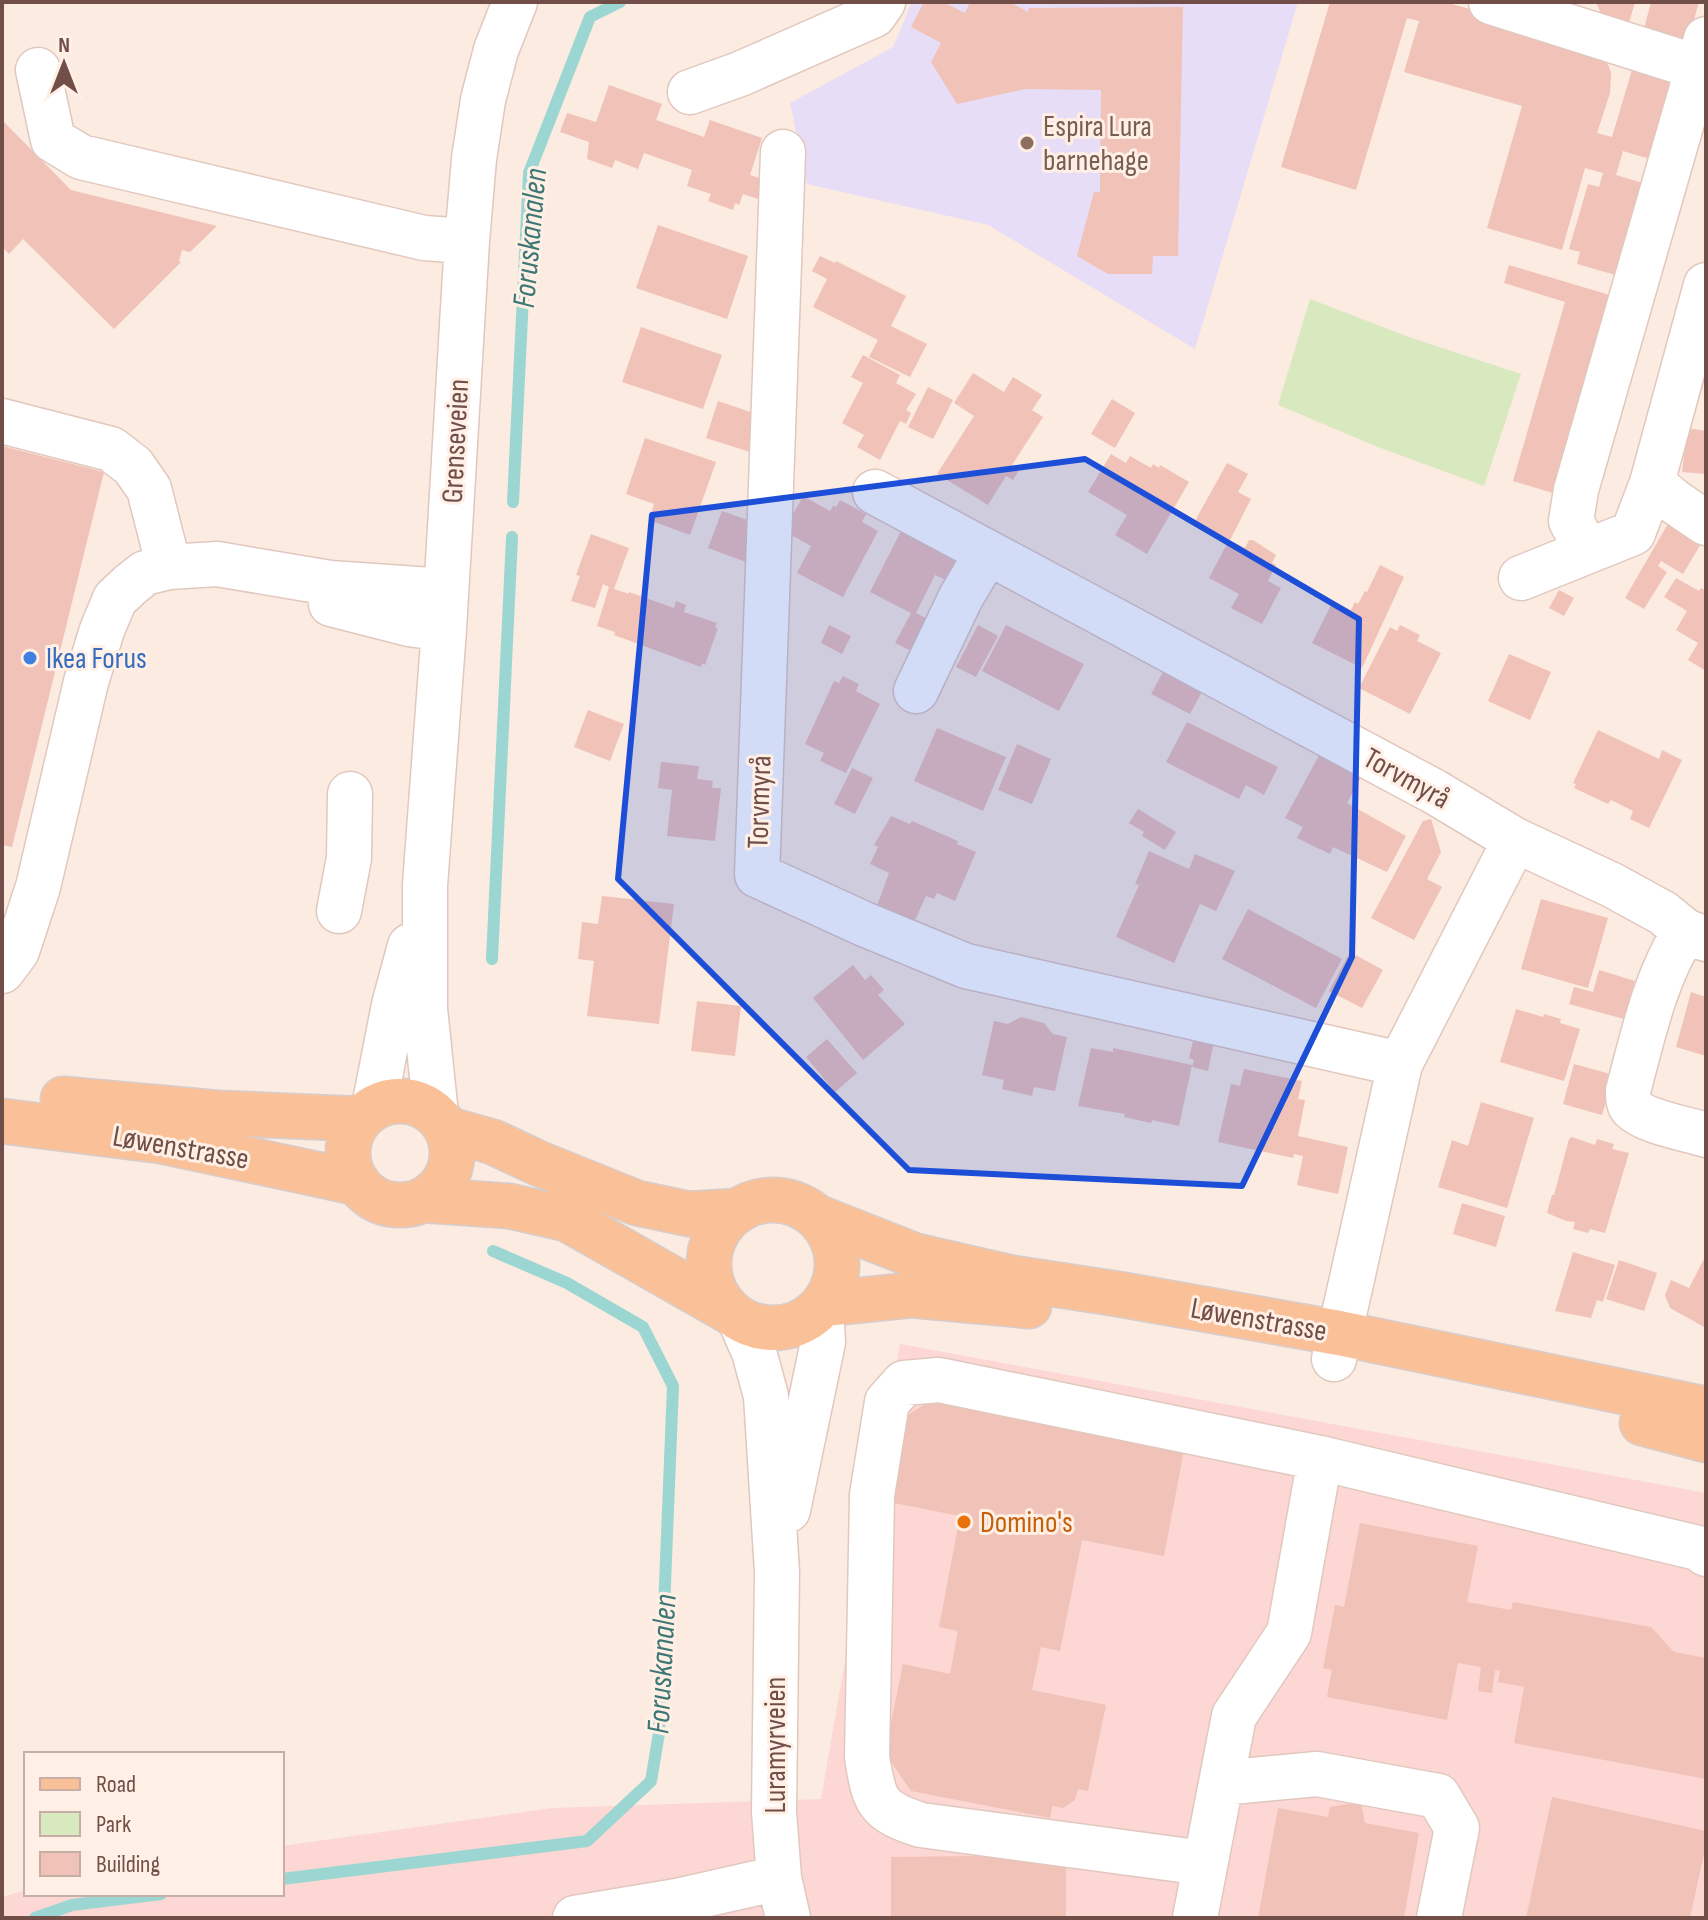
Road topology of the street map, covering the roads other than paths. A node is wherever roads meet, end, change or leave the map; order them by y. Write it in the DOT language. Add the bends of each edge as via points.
graph roads {
  1 [pos="515,2"];
  2 [pos="883,2"];
  3 [pos="1491,2"];
  4 [pos="1703,59"];
  5 [pos="38,70"];
  6 [pos="690,92"];
  7 [pos="783,152"];
  8 [pos="467,241"];
  9 [pos="1633,292"];
  10 [pos="1703,294"];
  11 [pos="2,421"];
  12 [pos="1652,483"];
  13 [pos="875,492"];
  14 [pos="1706,523"];
  15 [pos="1587,551"];
  16 [pos="987,553"];
  17 [pos="169,567"];
  18 [pos="1521,578"];
  19 [pos="445,610"];
  20 [pos="916,691"];
  21 [pos="350,794"];
  22 [pos="1515,840"];
  23 [pos="425,885"];
  24 [pos="339,911"];
  25 [pos="1695,935"];
  26 [pos="2,971"];
  27 [pos="1400,1064"];
  28 [pos="2,1094"];
  29 [pos="367,1113"];
  30 [pos="2,1121"];
  31 [pos="442,1122"];
  32 [pos="1706,1135"];
  33 [pos="358,1183"];
  34 [pos="423,1200"];
  35 [pos="737,1211"];
  36 [pos="817,1217"];
  37 [pos="822,1305"];
  38 [pos="734,1315"];
  39 [pos="1336,1346"];
  40 [pos="1706,1409"];
  41 [pos="1706,1440"];
  42 [pos="1320,1458"];
  43 [pos="1706,1554"];
  44 [pos="777,1572"];
  45 [pos="1221,1783"];
  46 [pos="1204,1863"];
  47 [pos="783,1898"];
  48 [pos="575,1918"];
  49 [pos="1195,1918"];
  50 [pos="1439,1918"];
  1 -- 8 [label="street, Grenseveien" via="483,100"];
  2 -- 6 [label="street" via="874,15"];
  3 -- 4 [label="street"];
  4 -- 9 [label="street"];
  5 -- 8 [label="street" via="53,140 81,157 424,238"];
  7 -- 27 [label="street, Torvmyrå" via="757,875 966,966"];
  8 -- 19 [label="street, Grenseveien"];
  9 -- 10 [label="street"];
  9 -- 15 [label="street" via="1576,490 1571,521"];
  10 -- 12 [label="street"];
  11 -- 17 [label="street" via="111,449 133,466 149,489"];
  12 -- 14 [label="street"];
  12 -- 15 [label="street" via="1633,533"];
  13 -- 16 [label="street, Torvmyrå"];
  15 -- 18 [label="street"];
  16 -- 20 [label="street"];
  16 -- 22 [label="street, Torvmyrå"];
  17 -- 19 [label="street" via="409,624"];
  17 -- 26 [label="street" via="145,573 115,599 102,630 38,887 17,951"];
  19 -- 23 [label="street, Grenseveien"];
  21 -- 24 [label="street" via="349,858"];
  22 -- 25 [label="street, Torvmyrå" via="1637,899"];
  22 -- 27 [label="street"];
  23 -- 29 [label="street, Grenseveien"];
  23 -- 31 [label="street, Grenseveien" via="425,1009"];
  25 -- 32 [label="street" via="1672,951 1651,1001 1628,1091 1633,1110"];
  27 -- 39 [label="street"];
  28 -- 29 [label="main road, Løwenstrasse" via="218,1113"];
  29 -- 31 [label="main road" via="407,1101"];
  29 -- 33 [label="main road" via="352,1134 348,1151"];
  30 -- 33 [label="main road, Løwenstrasse" via="161,1141"];
  31 -- 34 [label="main road" via="452,1145 452,1162 437,1191"];
  31 -- 35 [label="main road" via="637,1203 689,1214"];
  33 -- 34 [label="main road" via="387,1204"];
  34 -- 38 [label="main road" via="509,1206 567,1219"];
  35 -- 36 [label="main road" via="778,1200"];
  35 -- 38 [label="main road" via="718,1233 709,1262 719,1300"];
  36 -- 37 [label="main road" via="836,1249 833,1287"];
  36 -- 39 [label="main road, Løwenstrasse" via="916,1256 1118,1294"];
  37 -- 38 [label="main road" via="811,1317 776,1328"];
  37 -- 39 [label="main road, Løwenstrasse" via="911,1295"];
  37 -- 44 [label="street, Luramyrveien" via="823,1342"];
  38 -- 44 [label="street, Luramyrveien" via="754,1352 766,1396"];
  39 -- 40 [label="main road, Løwenstrasse"];
  39 -- 41 [label="main road, Løwenstrasse"];
  42 -- 43 [label="street"];
  42 -- 45 [label="street" via="1289,1633 1234,1716"];
  42 -- 46 [label="street" via="939,1380 904,1383 887,1402 872,1495 867,1757 873,1793 892,1816 921,1825"];
  44 -- 47 [label="street, Luramyrveien" via="774,1812"];
  45 -- 46 [label="street"];
  45 -- 50 [label="street" via="1317,1774 1438,1796 1457,1828"];
  46 -- 49 [label="street"];
  47 -- 48 [label="street" via="677,1901"];
}
